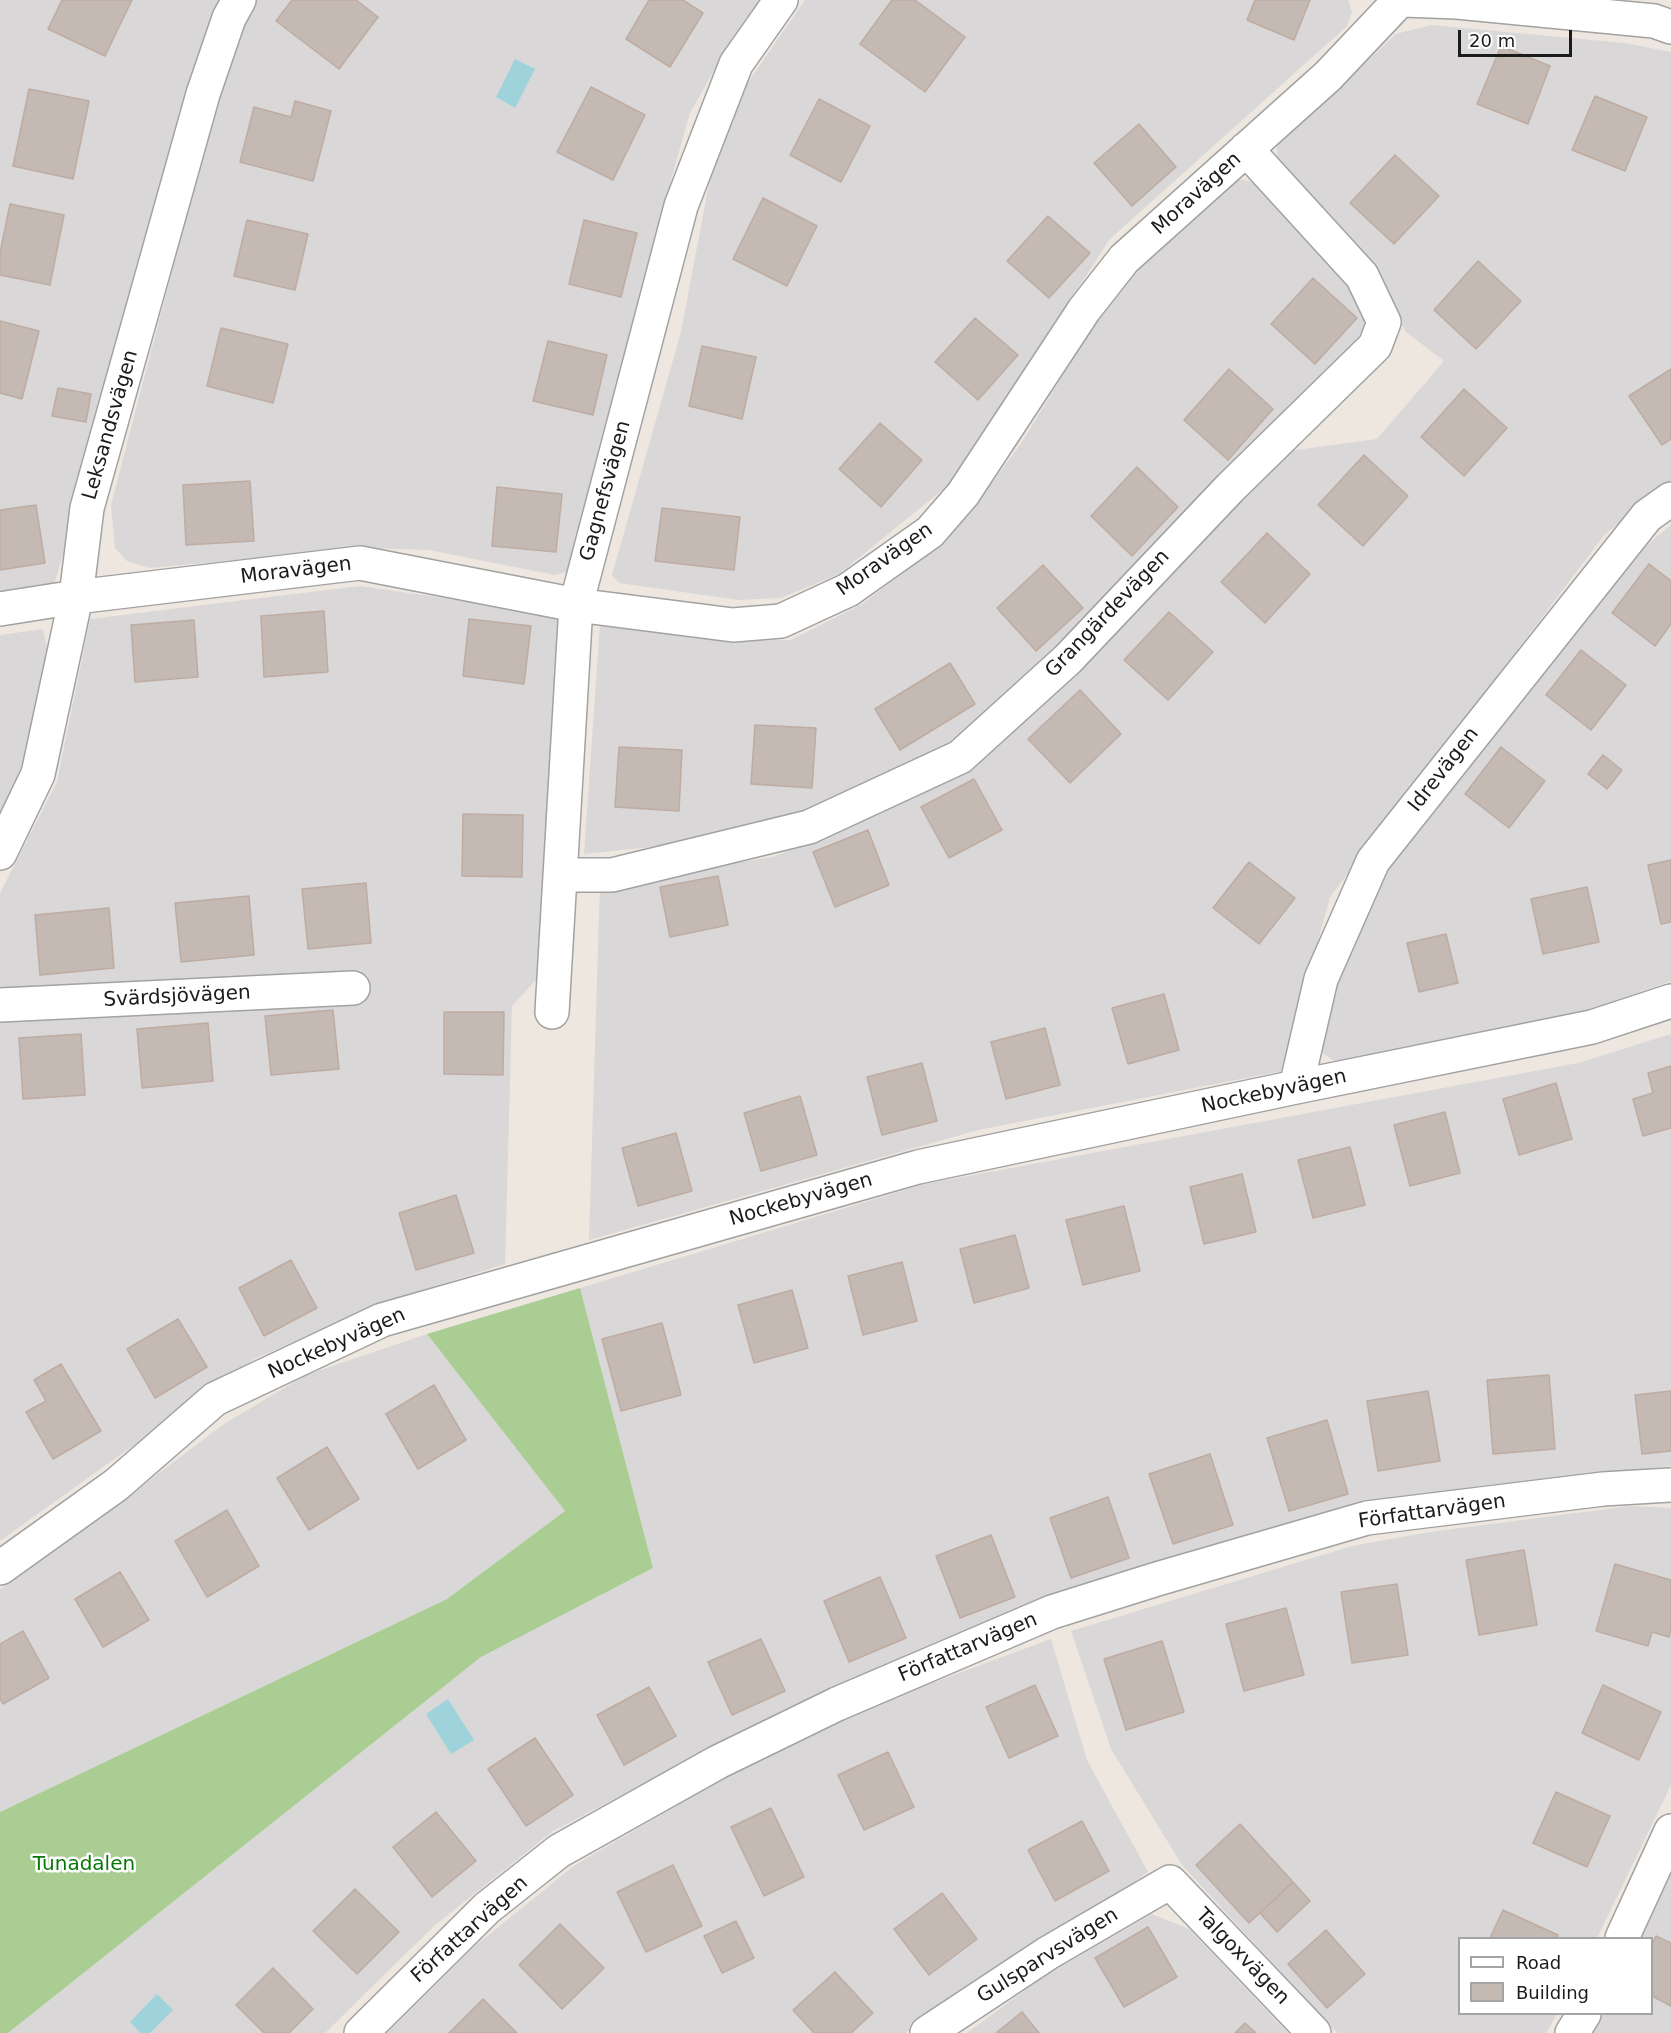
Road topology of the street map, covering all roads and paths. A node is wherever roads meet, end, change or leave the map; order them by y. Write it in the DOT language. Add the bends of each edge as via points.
graph roads {
  1 [pos="239,0"];
  2 [pos="781,0"];
  3 [pos="1402,0"];
  4 [pos="1671,27"];
  5 [pos="1246,150"];
  6 [pos="1671,499"];
  7 [pos="76,597"];
  8 [pos="576,605"];
  9 [pos="0,609"];
  10 [pos="0,853"];
  11 [pos="560,875"];
  12 [pos="354,988"];
  13 [pos="1671,1001"];
  14 [pos="0,1005"];
  15 [pos="552,1012"];
  16 [pos="1296,1087"];
  17 [pos="1671,1485"];
  18 [pos="0,1568"];
  19 [pos="1671,1831"];
  20 [pos="1170,1882"];
  21 [pos="1622,1937"];
  22 [pos="1583,2015"];
  23 [pos="360,2033"];
  24 [pos="927,2033"];
  25 [pos="1314,2033"];
  26 [pos="1572,2033"];
  1 -- 7 [label="street, Leksandsvägen" via="228,18 203,94 87,508"];
  2 -- 8 [label="street, Gagnefsvägen" via="736,64 681,206"];
  3 -- 4 [label="street" via="1654,21"];
  3 -- 5 [label="street, Moravägen" via="1328,76"];
  5 -- 8 [label="street, Moravägen" via="1124,259 1084,310 963,494 930,532 848,590 781,621 733,625"];
  5 -- 11 [label="street, Grangärdevägen" via="1362,276 1384,321 1376,346 1230,488 1068,658 960,757 809,826 612,875"];
  6 -- 16 [label="street, Idrevägen" via="1647,516 1373,861 1321,979"];
  7 -- 8 [label="street, Moravägen" via="360,563"];
  7 -- 9 [label="street, Moravägen"];
  7 -- 10 [label="street, Leksandsvägen" via="38,774"];
  8 -- 11 [label="street, Gagnefsvägen"];
  11 -- 15 [label="street, Gagnefsvägen"];
  12 -- 14 [label="street, Svärdsjövägen"];
  13 -- 16 [label="street, Nockebyvägen" via="1592,1027"];
  16 -- 18 [label="street, Nockebyvägen" via="918,1167 382,1320 215,1399 116,1485"];
  17 -- 23 [label="street, Författarvägen" via="1367,1518 1052,1612 837,1704 729,1756 559,1851 487,1908"];
  19 -- 21 [label="street"];
  20 -- 24 [label="street, Gulsparvsvägen" via="1048,1953"];
  20 -- 25 [label="street, Talgoxvägen"];
  22 -- 26 [label="street"];
}
